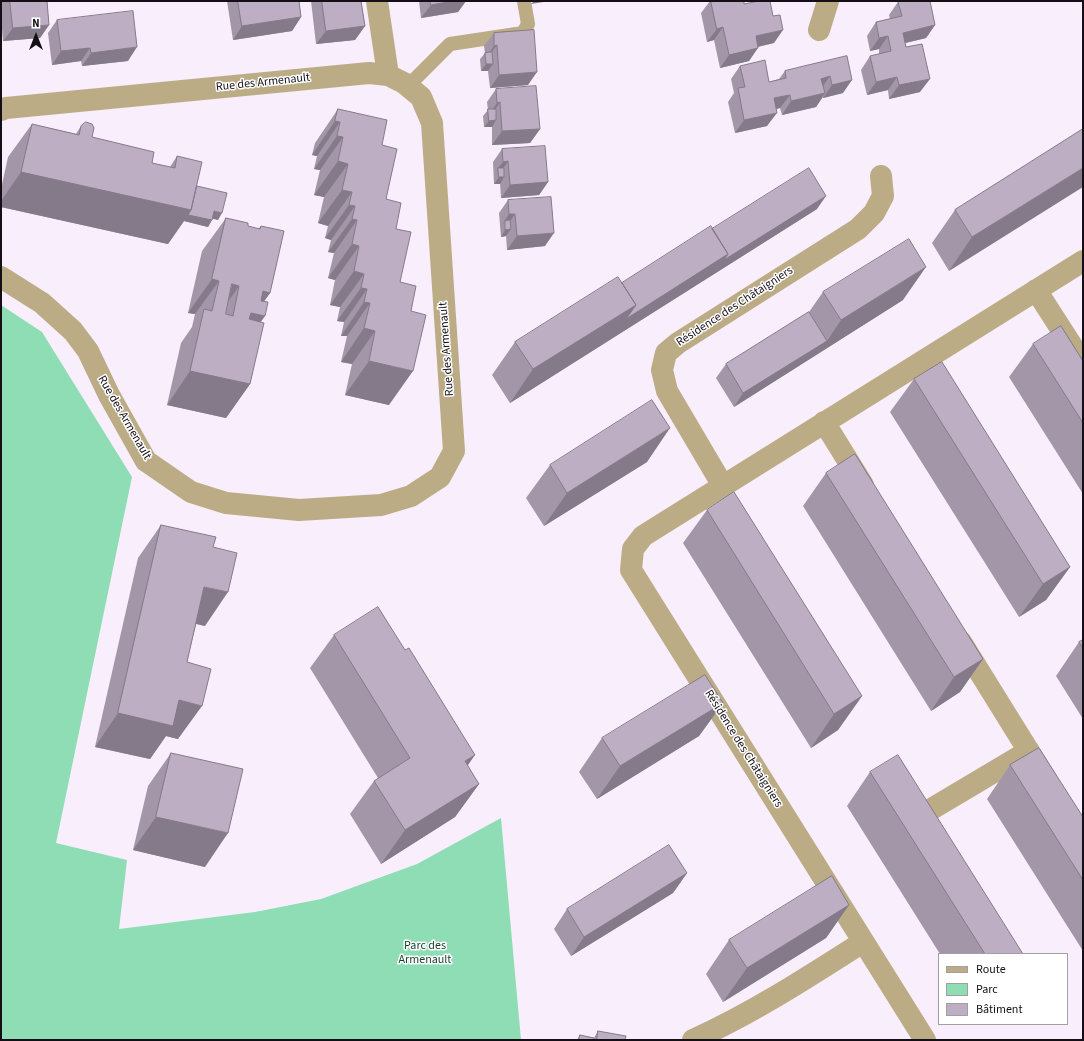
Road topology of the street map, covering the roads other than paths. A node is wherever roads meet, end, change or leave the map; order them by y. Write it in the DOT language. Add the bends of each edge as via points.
graph roads {
  1 [pos="377,1"];
  2 [pos="524,1"];
  3 [pos="828,1"];
  4 [pos="819,30"];
  5 [pos="388,74"];
  6 [pos="408,86"];
  7 [pos="1,110"];
  8 [pos="881,176"];
  9 [pos="1083,262"];
  10 [pos="1,277"];
  11 [pos="1036,290"];
  12 [pos="1083,363"];
  13 [pos="824,422"];
  14 [pos="723,486"];
  15 [pos="874,503"];
  16 [pos="950,623"];
  17 [pos="1029,751"];
  18 [pos="1058,797"];
  19 [pos="913,820"];
  20 [pos="863,942"];
  21 [pos="693,1040"];
  22 [pos="925,1040"];
  1 -- 5 [label="street"];
  2 -- 6 [label="lane" via="528,24 522,33 450,44"];
  3 -- 4 [label="street"];
  5 -- 6 [label="street, Rue des Armenault"];
  5 -- 7 [label="street, Rue des Armenault" via="369,73"];
  6 -- 10 [label="street, Rue des Armenault" via="421,97 432,123 454,451 440,477 411,496 381,505 299,510 226,503 191,492 146,461 88,351 73,331 42,302"];
  8 -- 14 [label="street, Résidence des Châtaigniers" via="883,196 874,213 858,228 666,353 662,370 666,391"];
  9 -- 11 [label="street, Résidence des Châtaigniers"];
  11 -- 12 [label="street"];
  11 -- 13 [label="street, Résidence des Châtaigniers"];
  13 -- 14 [label="street, Résidence des Châtaigniers"];
  13 -- 15 [label="street"];
  14 -- 20 [label="street, Résidence des Châtaigniers" via="643,536 633,549 631,570"];
  16 -- 17 [label="street"];
  17 -- 18 [label="street"];
  17 -- 19 [label="street"];
  20 -- 21 [label="street" via="794,986"];
  20 -- 22 [label="street, Résidence des Châtaigniers"];
}
